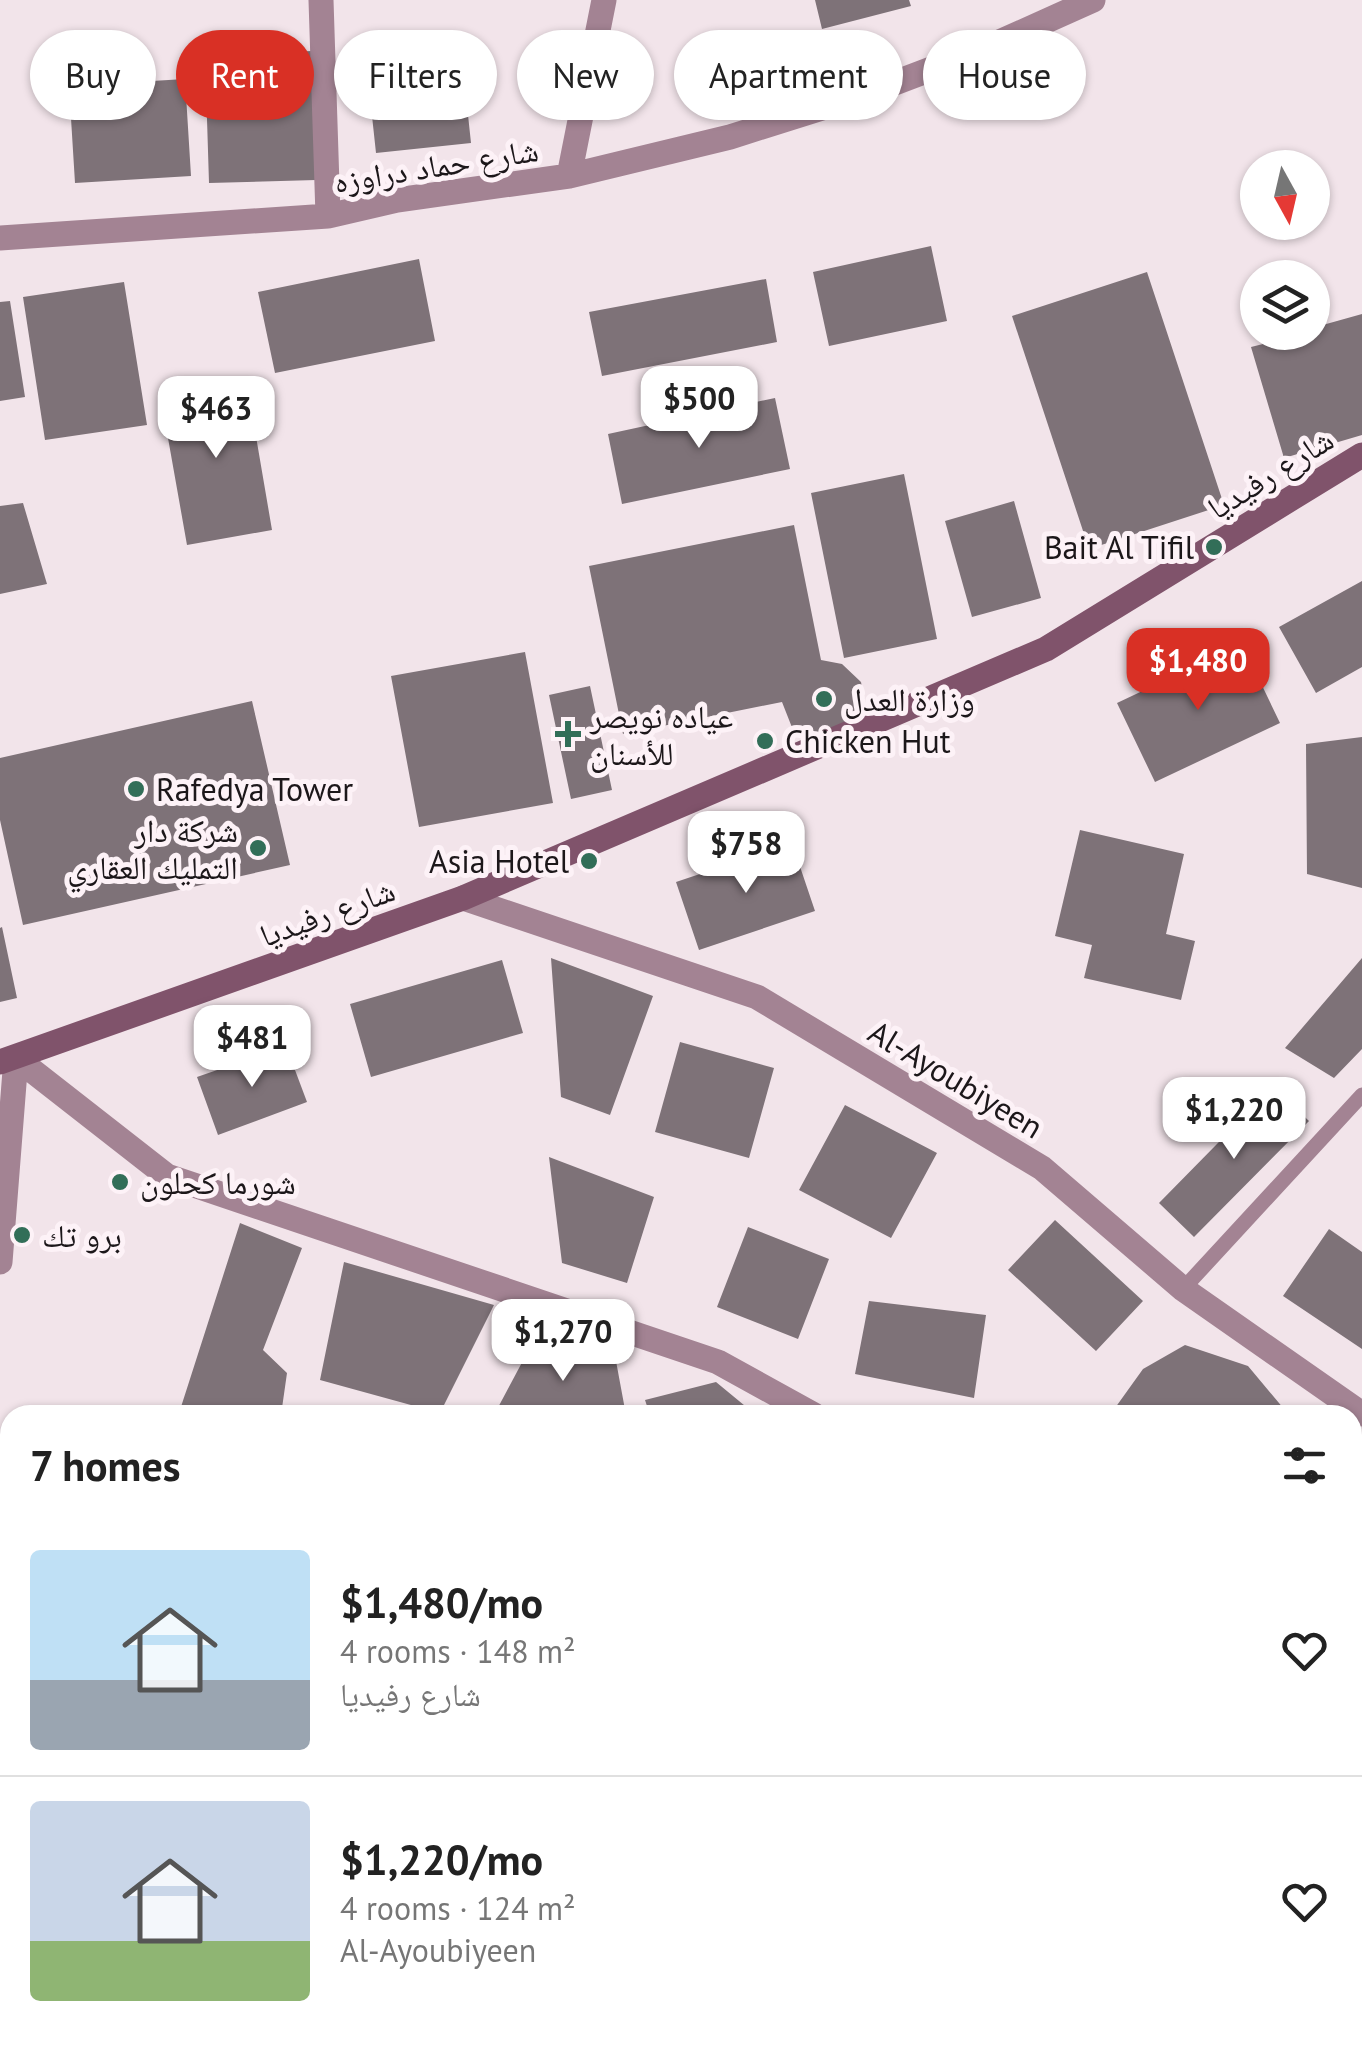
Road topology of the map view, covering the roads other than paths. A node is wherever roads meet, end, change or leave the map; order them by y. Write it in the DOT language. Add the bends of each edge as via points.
graph roads {
  1 [pos="321,0"];
  2 [pos="604,0"];
  3 [pos="1093,0"];
  4 [pos="569,176"];
  5 [pos="328,216"];
  6 [pos="0,238"];
  7 [pos="1362,455"];
  8 [pos="463,898"];
  9 [pos="8,1060"];
  10 [pos="1362,1095"];
  11 [pos="0,1262"];
  12 [pos="1183,1289"];
  13 [pos="796,1405"];
  14 [pos="1349,1405"];
  1 -- 5 [label="street"];
  2 -- 4 [label="street"];
  3 -- 4 [label="street, شارع حماد دراوزه" via="863,95 730,137"];
  4 -- 5 [label="street, شارع حماد دراوزه"];
  5 -- 6 [label="street, شارع حماد دراوزه"];
  7 -- 8 [label="main road, شارع رفيديا" via="1046,649"];
  8 -- 9 [label="main road, شارع رفيديا"];
  8 -- 12 [label="street, Al-Ayoubiyeen" via="757,998 1042,1168"];
  9 -- 11 [label="street"];
  9 -- 13 [label="street" via="167,1176 718,1362"];
  10 -- 12 [label="lane"];
  12 -- 14 [label="street, Al-Ayoubiyeen"];
}
